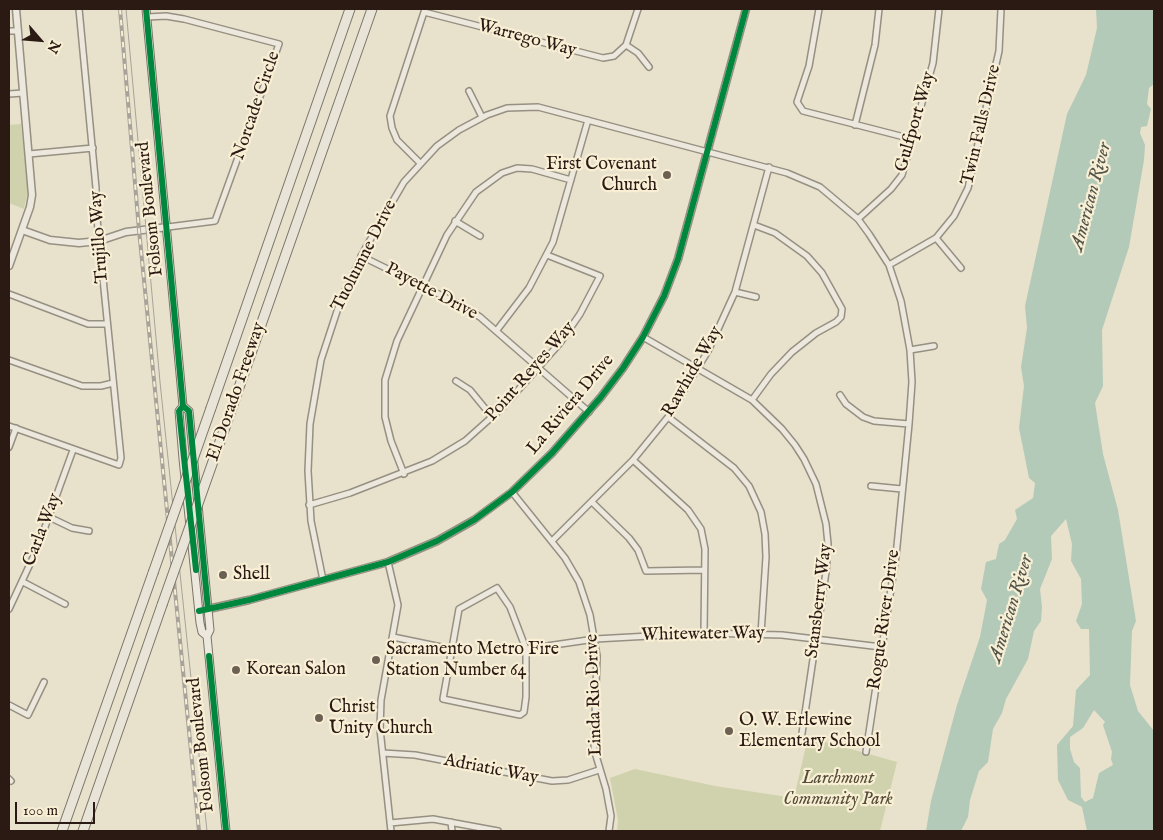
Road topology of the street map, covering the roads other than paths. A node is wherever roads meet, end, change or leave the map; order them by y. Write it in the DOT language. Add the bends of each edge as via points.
graph roads {
  1 [pos="16,9"];
  2 [pos="79,9"];
  3 [pos="146,9"];
  4 [pos="350,9"];
  5 [pos="372,9"];
  6 [pos="638,9"];
  7 [pos="746,9"];
  8 [pos="819,9"];
  9 [pos="879,9"];
  10 [pos="940,9"];
  11 [pos="1001,9"];
  12 [pos="425,10"];
  13 [pos="147,17"];
  14 [pos="18,31"];
  15 [pos="9,32"];
  16 [pos="626,45"];
  17 [pos="649,67"];
  18 [pos="469,91"];
  19 [pos="23,92"];
  20 [pos="9,94"];
  21 [pos="482,117"];
  22 [pos="588,120"];
  23 [pos="855,125"];
  24 [pos="912,139"];
  25 [pos="93,148"];
  26 [pos="707,152"];
  27 [pos="29,154"];
  28 [pos="420,163"];
  29 [pos="769,168"];
  30 [pos="572,180"];
  31 [pos="858,219"];
  32 [pos="455,221"];
  33 [pos="754,225"];
  34 [pos="168,227"];
  35 [pos="22,230"];
  36 [pos="480,236"];
  37 [pos="936,238"];
  38 [pos="99,240"];
  39 [pos="11,252"];
  40 [pos="547,255"];
  41 [pos="361,256"];
  42 [pos="889,264"];
  43 [pos="9,266"];
  44 [pos="961,268"];
  45 [pos="422,286"];
  46 [pos="735,292"];
  47 [pos="9,294"];
  48 [pos="756,297"];
  49 [pos="107,324"];
  50 [pos="497,330"];
  51 [pos="643,337"];
  52 [pos="934,346"];
  53 [pos="910,350"];
  54 [pos="9,360"];
  55 [pos="538,369"];
  56 [pos="698,369"];
  57 [pos="456,381"];
  58 [pos="113,383"];
  59 [pos="840,395"];
  60 [pos="752,400"];
  61 [pos="183,406"];
  62 [pos="589,412"];
  63 [pos="668,417"];
  64 [pos="493,418"];
  65 [pos="909,424"];
  66 [pos="9,426"];
  67 [pos="16,428"];
  68 [pos="9,447"];
  69 [pos="73,450"];
  70 [pos="633,460"];
  71 [pos="404,474"];
  72 [pos="871,486"];
  73 [pos="902,489"];
  74 [pos="512,492"];
  75 [pos="593,503"];
  76 [pos="309,504"];
  77 [pos="49,517"];
  78 [pos="90,531"];
  79 [pos="553,540"];
  80 [pos="388,562"];
  81 [pos="704,570"];
  82 [pos="322,580"];
  83 [pos="23,582"];
  84 [pos="65,604"];
  85 [pos="208,609"];
  86 [pos="9,610"];
  87 [pos="199,611"];
  88 [pos="704,633"];
  89 [pos="761,634"];
  90 [pos="207,636"];
  91 [pos="393,637"];
  92 [pos="816,638"];
  93 [pos="595,639"];
  94 [pos="881,647"];
  95 [pos="452,649"];
  96 [pos="526,649"];
  97 [pos="44,682"];
  98 [pos="9,705"];
  99 [pos="801,740"];
  100 [pos="866,752"];
  101 [pos="383,753"];
  102 [pos="599,770"];
  103 [pos="451,822"];
  104 [pos="390,823"];
  105 [pos="62,831"];
  106 [pos="83,831"];
  107 [pos="226,831"];
  108 [pos="391,831"];
  109 [pos="452,831"];
  110 [pos="498,831"];
  111 [pos="609,831"];
  1 -- 14 [label="street"];
  2 -- 25 [label="street, Trujillo Way"];
  3 -- 13 [label="main road, Folsom Boulevard"];
  4 -- 105 [label="highway, El Dorado Freeway, bridge"];
  5 -- 106 [label="highway, El Dorado Freeway, bridge"];
  6 -- 16 [label="street"];
  7 -- 26 [label="street, La Riviera Drive"];
  8 -- 23 [label="street" via="809,66 797,102 803,111"];
  9 -- 23 [label="street" via="874,52"];
  10 -- 24 [label="street, Gulfport Way" via="933,63"];
  11 -- 37 [label="street, Twin Falls Drive" via="999,51 968,188 954,216"];
  12 -- 16 [label="street, Warrego Way" via="598,58 614,56"];
  12 -- 28 [label="street" via="390,116 397,140"];
  13 -- 34 [label="main road, Folsom Boulevard"];
  13 -- 34 [label="street, Norcade Circle" via="177,18 279,44 215,221"];
  14 -- 15 [label="street"];
  14 -- 19 [label="street"];
  16 -- 17 [label="street" via="638,53"];
  18 -- 21 [label="street"];
  19 -- 20 [label="street"];
  19 -- 27 [label="street"];
  21 -- 22 [label="street, Tuolumne Drive" via="507,108 528,106 549,108"];
  21 -- 28 [label="street, Tuolumne Drive" via="448,138"];
  22 -- 26 [label="street, Tuolumne Drive"];
  22 -- 30 [label="street"];
  23 -- 24 [label="street"];
  24 -- 31 [label="street, Gulfport Way" via="898,183"];
  25 -- 27 [label="street"];
  25 -- 38 [label="street, Trujillo Way"];
  26 -- 29 [label="street, Rogue River Drive"];
  26 -- 51 [label="street, La Riviera Drive" via="678,259"];
  27 -- 35 [label="street" via="32,195"];
  28 -- 41 [label="street, Tuolumne Drive" via="396,194"];
  29 -- 31 [label="street, Rogue River Drive" via="787,172 820,187"];
  29 -- 33 [label="street, Rawhide Way"];
  30 -- 32 [label="street" via="532,168 509,170 482,186"];
  30 -- 40 [label="street"];
  31 -- 42 [label="street, Rogue River Drive"];
  32 -- 36 [label="street"];
  32 -- 45 [label="street"];
  33 -- 46 [label="street, Rawhide Way"];
  33 -- 60 [label="street" via="775,233 807,256 822,272 842,309 836,322 816,332 792,352"];
  34 -- 38 [label="street" via="126,232"];
  34 -- 61 [label="main road, Folsom Boulevard"];
  35 -- 38 [label="street" via="64,243"];
  35 -- 39 [label="street"];
  37 -- 42 [label="street, Twin Falls Drive"];
  37 -- 44 [label="street"];
  38 -- 49 [label="street, Trujillo Way"];
  39 -- 43 [label="street"];
  40 -- 50 [label="street" via="529,288"];
  40 -- 55 [label="street, Point Reyes Way" via="600,276 570,329"];
  41 -- 45 [label="street, Payette Drive"];
  41 -- 76 [label="street, Tuolumne Drive" via="336,314 316,384 308,450"];
  42 -- 53 [label="street, Rogue River Drive" via="901,301"];
  45 -- 50 [label="street, Payette Drive" via="459,304"];
  45 -- 71 [label="street" via="392,354 384,392 387,429"];
  46 -- 48 [label="street"];
  46 -- 56 [label="street, Rawhide Way"];
  47 -- 49 [label="street" via="88,324"];
  49 -- 58 [label="street, Trujillo Way"];
  50 -- 55 [label="street, Payette Drive"];
  51 -- 56 [label="street, Stansberry Way"];
  51 -- 62 [label="street, La Riviera Drive" via="624,368"];
  52 -- 53 [label="street"];
  53 -- 65 [label="street, Rogue River Drive"];
  54 -- 58 [label="street" via="82,386"];
  55 -- 62 [label="street, Payette Drive"];
  55 -- 64 [label="street, Point Reyes Way"];
  56 -- 60 [label="street, Stansberry Way"];
  56 -- 63 [label="street, Rawhide Way"];
  57 -- 64 [label="street" via="470,390"];
  58 -- 69 [label="street, Trujillo Way" via="121,458 119,465"];
  59 -- 65 [label="street" via="863,417"];
  60 -- 92 [label="street, Stansberry Way" via="782,429 804,459 822,507 828,544"];
  61 -- 85 [label="main road, Folsom Boulevard" via="189,411"];
  61 -- 87 [label="main road, Folsom Boulevard" via="179,411"];
  62 -- 74 [label="street, La Riviera Drive"];
  63 -- 70 [label="street, Rawhide Way"];
  63 -- 89 [label="street" via="734,468 749,486 761,512 766,557"];
  64 -- 71 [label="street, Point Reyes Way" via="449,452"];
  65 -- 73 [label="street, Rogue River Drive"];
  66 -- 67 [label="street"];
  67 -- 68 [label="street"];
  67 -- 69 [label="street"];
  69 -- 77 [label="street, Carla Way"];
  70 -- 75 [label="street, Rawhide Way"];
  70 -- 81 [label="street" via="695,517 705,549"];
  71 -- 76 [label="street, Point Reyes Way" via="350,494"];
  72 -- 73 [label="street"];
  73 -- 94 [label="street, Rogue River Drive" via="896,556"];
  74 -- 79 [label="street, Linda Rio Drive"];
  74 -- 80 [label="street, La Riviera Drive" via="474,520 437,541"];
  75 -- 79 [label="street, Rawhide Way"];
  75 -- 81 [label="street" via="629,538 646,570"];
  76 -- 82 [label="street, Tuolumne Drive"];
  77 -- 78 [label="street" via="72,528"];
  77 -- 83 [label="street, Carla Way"];
  79 -- 93 [label="street, Linda Rio Drive" via="580,582"];
  80 -- 82 [label="street, La Riviera Drive"];
  80 -- 91 [label="street" via="398,606"];
  81 -- 88 [label="street"];
  82 -- 85 [label="street, La Riviera Drive"];
  83 -- 84 [label="street"];
  83 -- 86 [label="street, Carla Way"];
  85 -- 87 [label="street, La Riviera Drive"];
  85 -- 90 [label="main road, Folsom Boulevard" via="210,630"];
  87 -- 90 [label="main road, Folsom Boulevard" via="202,632"];
  88 -- 89 [label="street, Whitewater Way"];
  88 -- 93 [label="street, Whitewater Way"];
  89 -- 92 [label="street, Whitewater Way"];
  90 -- 107 [label="main road, Folsom Boulevard"];
  91 -- 95 [label="street"];
  91 -- 101 [label="street" via="381,700"];
  92 -- 94 [label="street, Whitewater Way"];
  92 -- 99 [label="street, Stansberry Way"];
  93 -- 96 [label="street, Whitewater Way"];
  93 -- 102 [label="street, Linda Rio Drive" via="597,704 594,749"];
  94 -- 100 [label="street, Rogue River Drive"];
  95 -- 96 [label="street" via="459,610 498,588 510,607"];
  95 -- 96 [label="street" via="444,699 520,715 525,705"];
  97 -- 98 [label="street" via="28,714"];
  101 -- 102 [label="street, Adriatic Way" via="415,755 552,781 568,780"];
  101 -- 104 [label="street"];
  102 -- 111 [label="street, Linda Rio Drive" via="611,816"];
  103 -- 104 [label="street" via="433,819"];
  103 -- 109 [label="street"];
  103 -- 110 [label="street"];
  104 -- 108 [label="street"];
}
